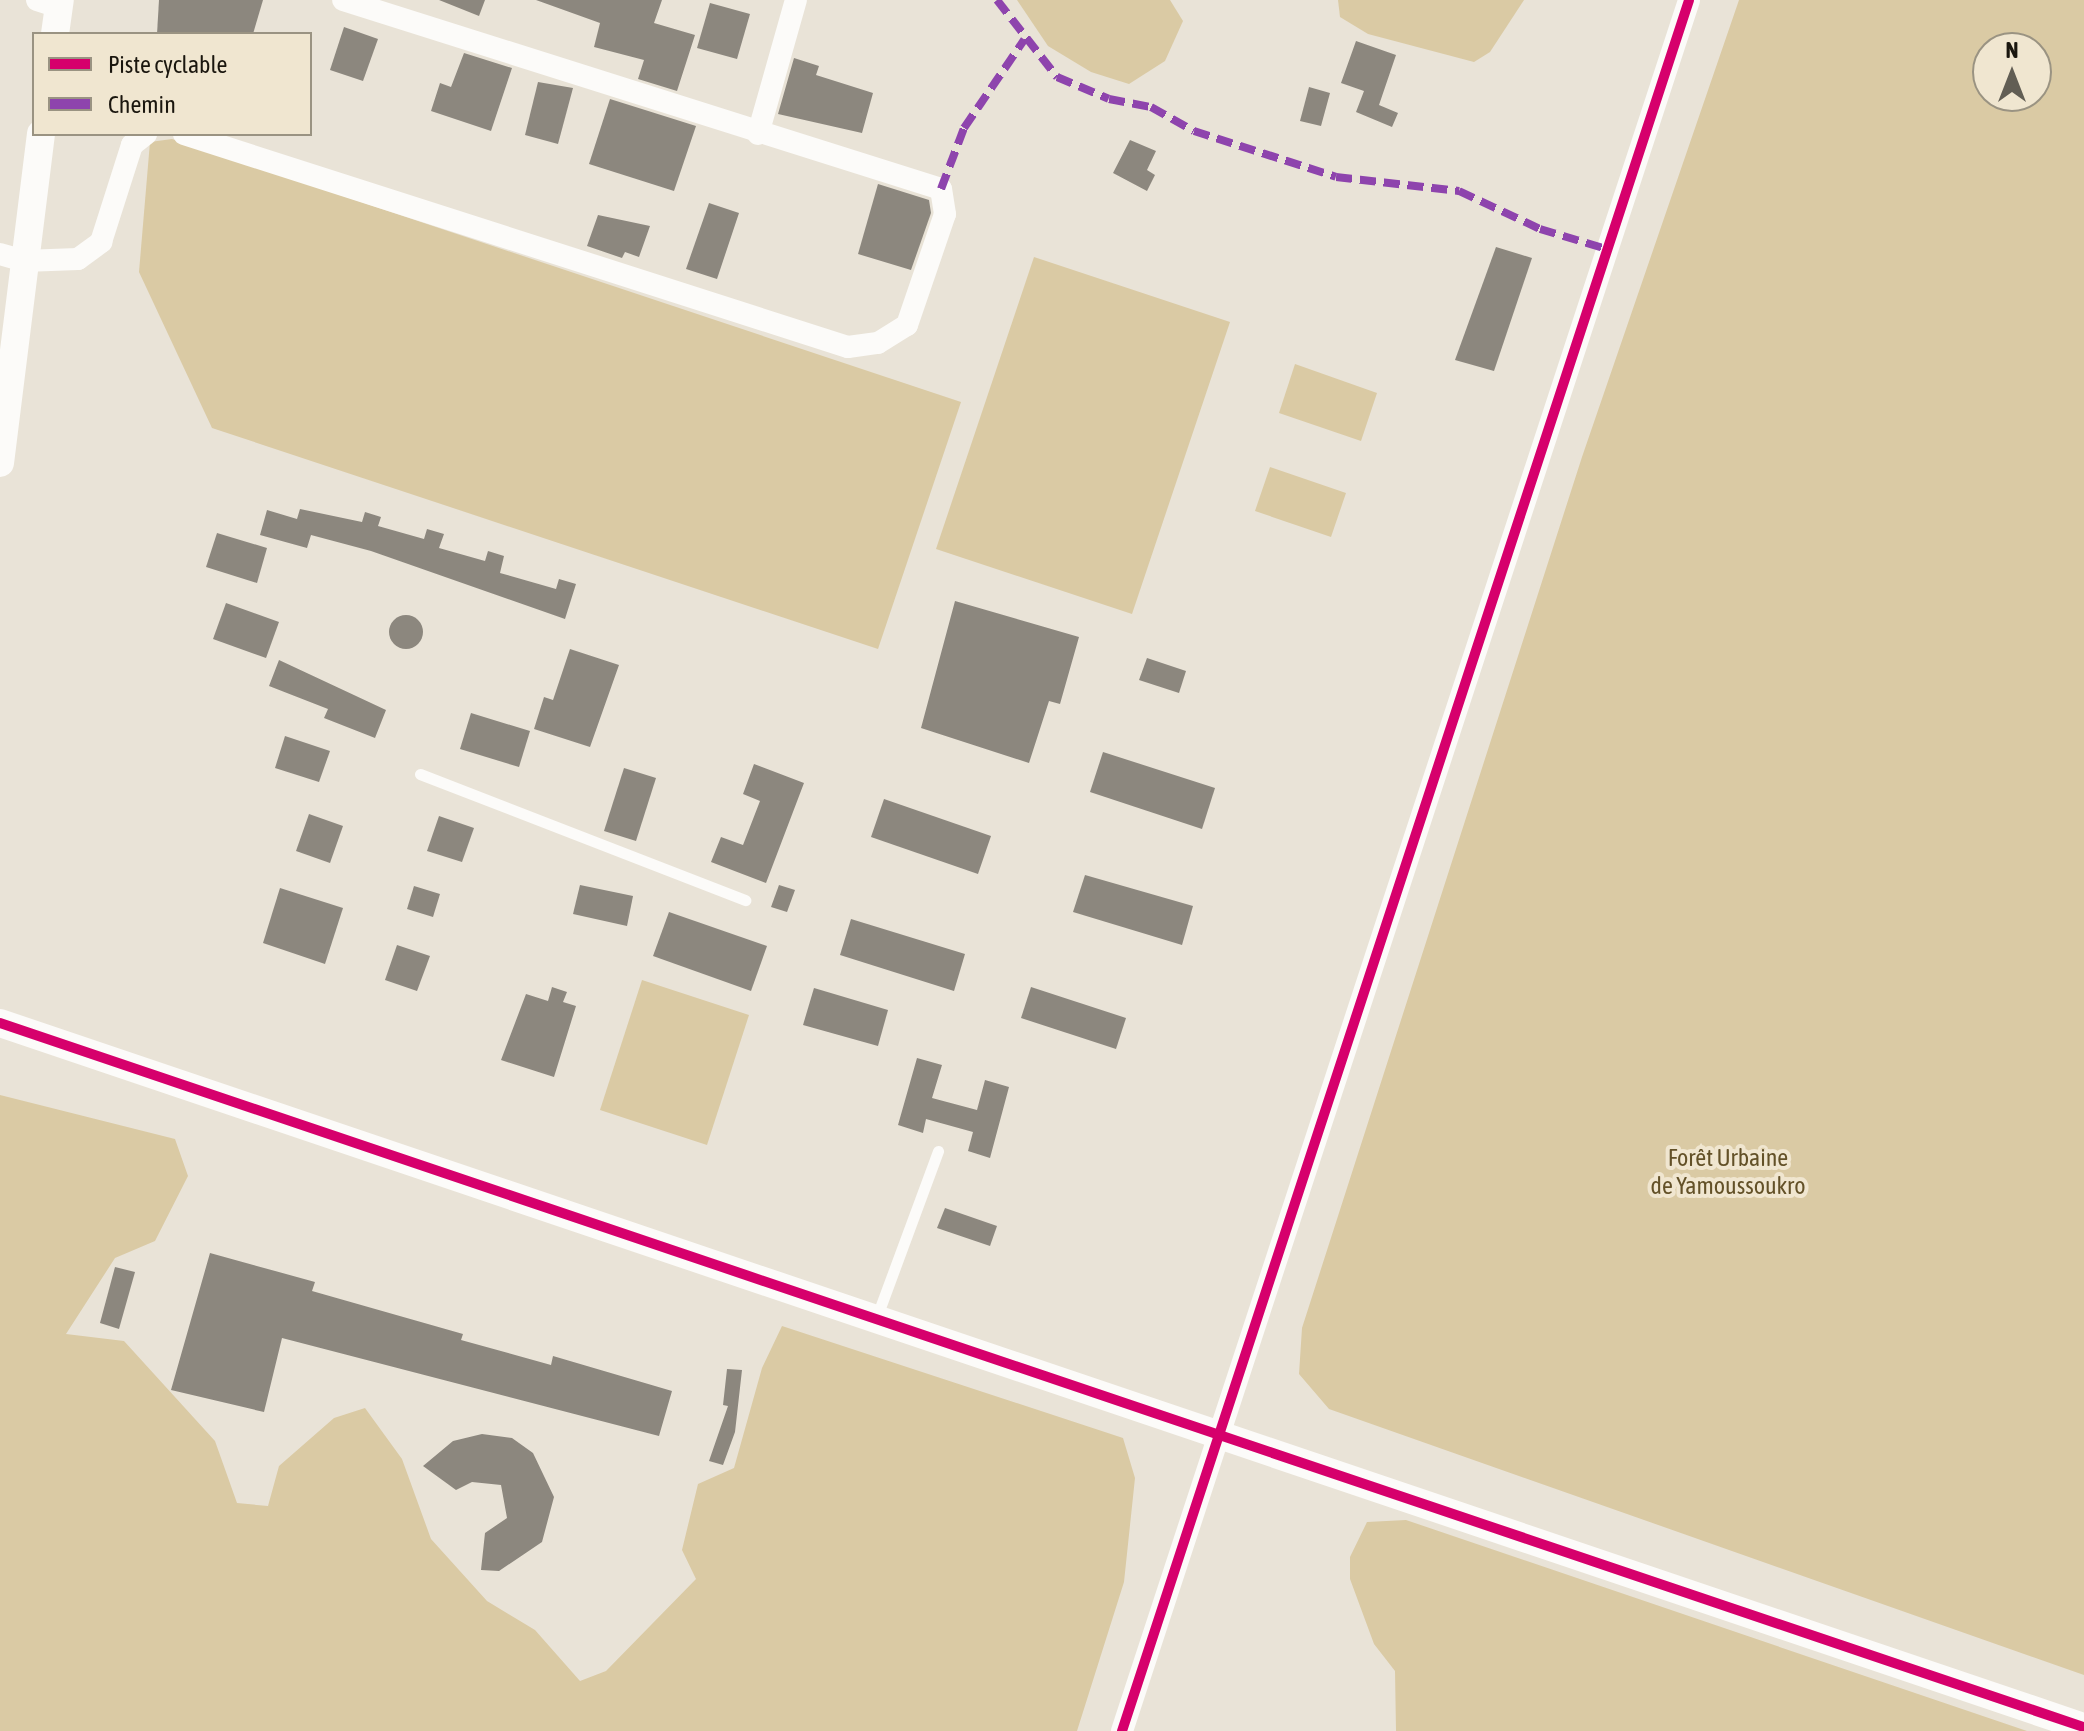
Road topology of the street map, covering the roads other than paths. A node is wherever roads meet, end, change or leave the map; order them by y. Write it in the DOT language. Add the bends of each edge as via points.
graph roads {
  1 [pos="343,0"];
  2 [pos="796,0"];
  3 [pos="1689,0"];
  4 [pos="758,134"];
  5 [pos="41,136"];
  6 [pos="143,136"];
  7 [pos="190,136"];
  8 [pos="12,257"];
  9 [pos="0,463"];
  10 [pos="420,774"];
  11 [pos="745,900"];
  12 [pos="0,1023"];
  13 [pos="938,1151"];
  14 [pos="877,1316"];
  15 [pos="1221,1434"];
  16 [pos="2084,1727"];
  17 [pos="1122,1731"];
  1 -- 4 [label="street"];
  2 -- 4 [label="street"];
  3 -- 15 [label="street"];
  4 -- 7 [label="street" via="941,189 945,214 907,325 878,343 848,347"];
  5 -- 8 [label="street"];
  6 -- 8 [label="street" via="132,145 101,242 78,259"];
  8 -- 9 [label="street"];
  10 -- 11 [label="lane"];
  12 -- 14 [label="street"];
  13 -- 14 [label="lane"];
  14 -- 15 [label="street"];
  15 -- 16 [label="street"];
  15 -- 17 [label="street"];
}
